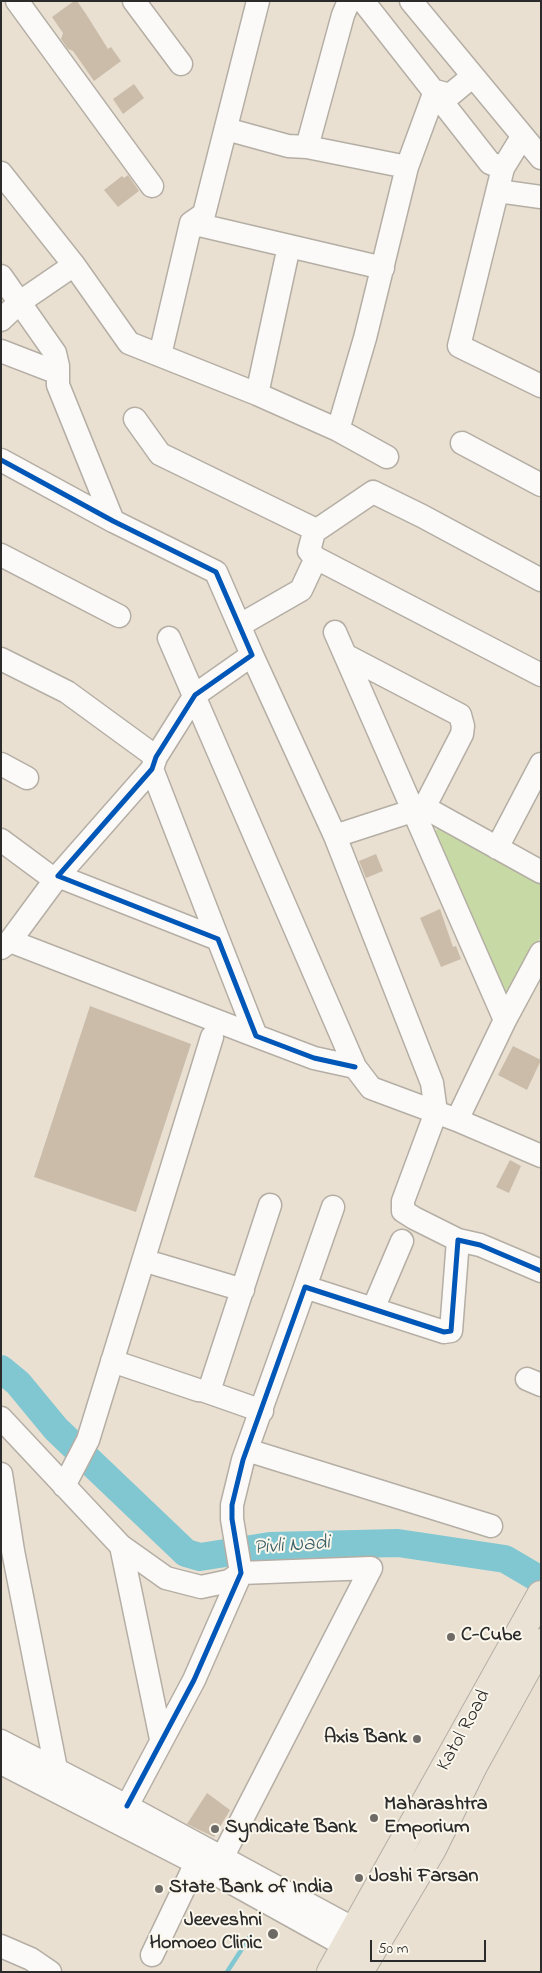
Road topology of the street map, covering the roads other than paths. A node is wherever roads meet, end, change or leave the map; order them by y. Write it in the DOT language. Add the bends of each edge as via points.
graph roads {
  1 [pos="17,1"];
  2 [pos="134,1"];
  3 [pos="258,1"];
  4 [pos="349,1"];
  5 [pos="363,1"];
  6 [pos="411,1"];
  7 [pos="181,64"];
  8 [pos="473,76"];
  9 [pos="435,91"];
  10 [pos="226,129"];
  11 [pos="522,136"];
  12 [pos="307,147"];
  13 [pos="541,158"];
  14 [pos="407,167"];
  15 [pos="503,168"];
  16 [pos="1,173"];
  17 [pos="152,186"];
  18 [pos="498,191"];
  19 [pos="541,197"];
  20 [pos="191,223"];
  21 [pos="289,246"];
  22 [pos="74,265"];
  23 [pos="383,268"];
  24 [pos="1,276"];
  25 [pos="20,302"];
  26 [pos="1,320"];
  27 [pos="1,351"];
  28 [pos="147,351"];
  29 [pos="58,373"];
  30 [pos="541,386"];
  31 [pos="257,394"];
  32 [pos="135,419"];
  33 [pos="338,430"];
  34 [pos="462,443"];
  35 [pos="386,458"];
  36 [pos="1,460"];
  37 [pos="541,485"];
  38 [pos="113,520"];
  39 [pos="314,532"];
  40 [pos="1,555"];
  41 [pos="316,558"];
  42 [pos="541,580"];
  43 [pos="119,616"];
  44 [pos="240,625"];
  45 [pos="336,632"];
  46 [pos="169,638"];
  47 [pos="252,655"];
  48 [pos="347,656"];
  49 [pos="1,659"];
  50 [pos="541,675"];
  51 [pos="195,695"];
  52 [pos="154,763"];
  53 [pos="1,764"];
  54 [pos="541,764"];
  55 [pos="27,778"];
  56 [pos="418,808"];
  57 [pos="335,836"];
  58 [pos="1,840"];
  59 [pos="497,848"];
  60 [pos="541,872"];
  61 [pos="57,878"];
  62 [pos="218,939"];
  63 [pos="6,945"];
  64 [pos="541,953"];
  65 [pos="505,1020"];
  66 [pos="256,1036"];
  67 [pos="212,1037"];
  68 [pos="355,1066"];
  69 [pos="446,1116"];
  70 [pos="541,1156"];
  71 [pos="270,1205"];
  72 [pos="333,1207"];
  73 [pos="458,1240"];
  74 [pos="402,1241"];
  75 [pos="156,1264"];
  76 [pos="541,1271"];
  77 [pos="305,1287"];
  78 [pos="243,1290"];
  79 [pos="373,1309"];
  80 [pos="112,1361"];
  81 [pos="205,1391"];
  82 [pos="262,1412"];
  83 [pos="1,1418"];
  84 [pos="247,1450"];
  85 [pos="1,1474"];
  86 [pos="64,1486"];
  87 [pos="491,1526"];
  88 [pos="121,1546"];
  89 [pos="240,1566"];
  90 [pos="541,1595"];
  91 [pos="541,1643"];
  92 [pos="161,1739"];
  93 [pos="1,1741"];
  94 [pos="1,1763"];
  95 [pos="56,1769"];
  96 [pos="127,1806"];
  97 [pos="222,1858"];
  98 [pos="196,1863"];
  99 [pos="1,1946"];
  100 [pos="361,1949"];
  101 [pos="152,1955"];
  102 [pos="50,1972"];
  103 [pos="331,1972"];
  1 -- 17 [label="street"];
  2 -- 7 [label="street"];
  3 -- 10 [label="street"];
  4 -- 12 [label="street"];
  5 -- 9 [label="street"];
  6 -- 8 [label="street"];
  8 -- 9 [label="street" via="450,95"];
  8 -- 11 [label="street"];
  9 -- 14 [label="street"];
  9 -- 15 [label="street" via="490,163"];
  10 -- 12 [label="street" via="288,146"];
  10 -- 20 [label="street" via="204,214"];
  11 -- 13 [label="street"];
  11 -- 15 [label="street"];
  12 -- 14 [label="street"];
  14 -- 23 [label="street"];
  15 -- 18 [label="street"];
  16 -- 22 [label="street"];
  18 -- 19 [label="street"];
  18 -- 30 [label="street" via="459,346"];
  20 -- 21 [label="street"];
  20 -- 28 [label="street"];
  21 -- 23 [label="street"];
  21 -- 31 [label="street"];
  22 -- 25 [label="street"];
  22 -- 28 [label="street" via="129,343"];
  23 -- 33 [label="street"];
  24 -- 25 [label="street"];
  25 -- 26 [label="street"];
  25 -- 29 [label="street" via="55,354"];
  27 -- 29 [label="street"];
  28 -- 31 [label="street"];
  29 -- 38 [label="street" via="58,385"];
  31 -- 33 [label="street"];
  32 -- 39 [label="street" via="160,454 309,525"];
  33 -- 35 [label="street"];
  34 -- 37 [label="street"];
  36 -- 38 [label="street"];
  38 -- 44 [label="street" via="216,572"];
  39 -- 41 [label="street" via="309,551"];
  39 -- 42 [label="street" via="373,492"];
  40 -- 43 [label="street"];
  41 -- 44 [label="street" via="301,590"];
  41 -- 50 [label="street"];
  44 -- 47 [label="street"];
  45 -- 48 [label="street"];
  46 -- 51 [label="street"];
  47 -- 51 [label="street"];
  47 -- 57 [label="street"];
  48 -- 56 [label="street"];
  48 -- 56 [label="street" via="460,715 463,720 462,734 427,802"];
  49 -- 52 [label="street" via="67,692"];
  51 -- 52 [label="street"];
  51 -- 68 [label="street"];
  52 -- 61 [label="street"];
  52 -- 62 [label="street"];
  53 -- 55 [label="street"];
  54 -- 59 [label="street"];
  56 -- 57 [label="street"];
  56 -- 59 [label="street"];
  56 -- 65 [label="street"];
  57 -- 69 [label="street"];
  58 -- 61 [label="street"];
  59 -- 60 [label="street"];
  61 -- 62 [label="street"];
  61 -- 63 [label="street"];
  62 -- 66 [label="street"];
  63 -- 66 [label="street"];
  64 -- 65 [label="street"];
  65 -- 69 [label="street"];
  66 -- 68 [label="street" via="314,1058"];
  67 -- 80 [label="street"];
  68 -- 69 [label="street" via="371,1088"];
  69 -- 70 [label="street"];
  69 -- 73 [label="street" via="403,1200 403,1211"];
  71 -- 78 [label="street"];
  72 -- 77 [label="street"];
  73 -- 76 [label="street" via="480,1245"];
  73 -- 79 [label="street" via="451,1331 444,1332"];
  74 -- 79 [label="street"];
  75 -- 78 [label="street"];
  77 -- 79 [label="street"];
  77 -- 82 [label="street"];
  78 -- 81 [label="street" via="212,1388"];
  80 -- 81 [label="street"];
  80 -- 86 [label="street" via="88,1440"];
  81 -- 82 [label="street"];
  82 -- 84 [label="street"];
  83 -- 86 [label="street"];
  84 -- 87 [label="street"];
  84 -- 89 [label="street" via="232,1505"];
  85 -- 95 [label="street"];
  86 -- 88 [label="street"];
  88 -- 89 [label="street" via="166,1578 201,1586 229,1582"];
  88 -- 92 [label="street"];
  89 -- 92 [label="street" via="194,1680"];
  89 -- 97 [label="street" via="371,1568"];
  90 -- 100 [label="main road, Katol Road"];
  91 -- 100 [label="main road, Katol Road" via="432,1848"];
  92 -- 96 [label="street"];
  93 -- 95 [label="street"];
  94 -- 98 [label="street"];
  95 -- 96 [label="street"];
  96 -- 97 [label="street"];
  97 -- 100 [label="street"];
  98 -- 100 [label="street"];
  98 -- 101 [label="street"];
  99 -- 102 [label="street" via="31,1958"];
  100 -- 103 [label="main road, Katol Road"];
}
